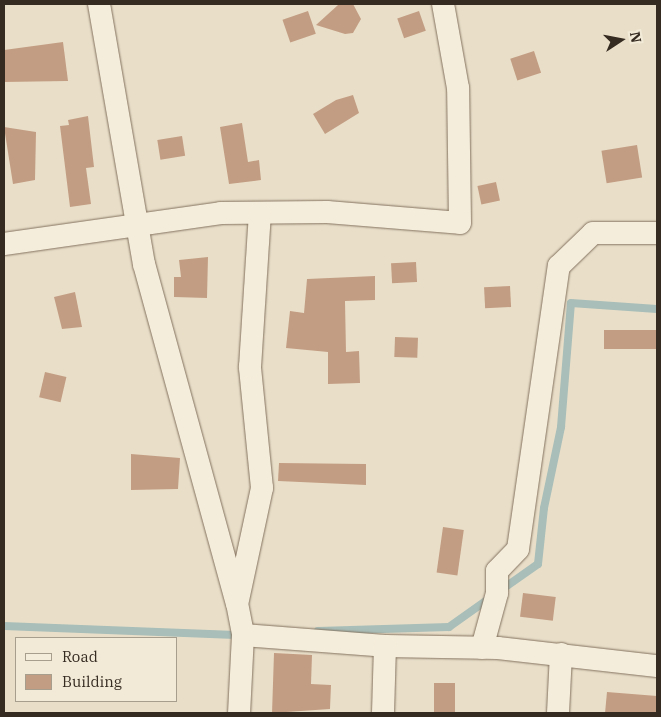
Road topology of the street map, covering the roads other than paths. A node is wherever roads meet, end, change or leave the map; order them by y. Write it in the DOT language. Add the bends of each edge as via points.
graph roads {
  1 [pos="99,4"];
  2 [pos="443,4"];
  3 [pos="260,213"];
  4 [pos="137,223"];
  5 [pos="657,234"];
  6 [pos="4,244"];
  7 [pos="237,603"];
  8 [pos="243,635"];
  9 [pos="385,646"];
  10 [pos="482,648"];
  11 [pos="561,654"];
  12 [pos="657,666"];
  13 [pos="239,713"];
  14 [pos="383,713"];
  15 [pos="558,713"];
  1 -- 4 [label="street"];
  2 -- 3 [label="street" via="458,88 460,223 328,212"];
  3 -- 4 [label="street"];
  3 -- 7 [label="street" via="250,368 262,488"];
  4 -- 6 [label="street"];
  4 -- 7 [label="street" via="144,264"];
  5 -- 10 [label="street" via="593,233 559,266 518,549 497,571 497,593"];
  7 -- 8 [label="street"];
  8 -- 9 [label="street"];
  8 -- 13 [label="street"];
  9 -- 10 [label="street"];
  9 -- 14 [label="street"];
  10 -- 11 [label="street"];
  11 -- 12 [label="street"];
  11 -- 15 [label="street"];
}
